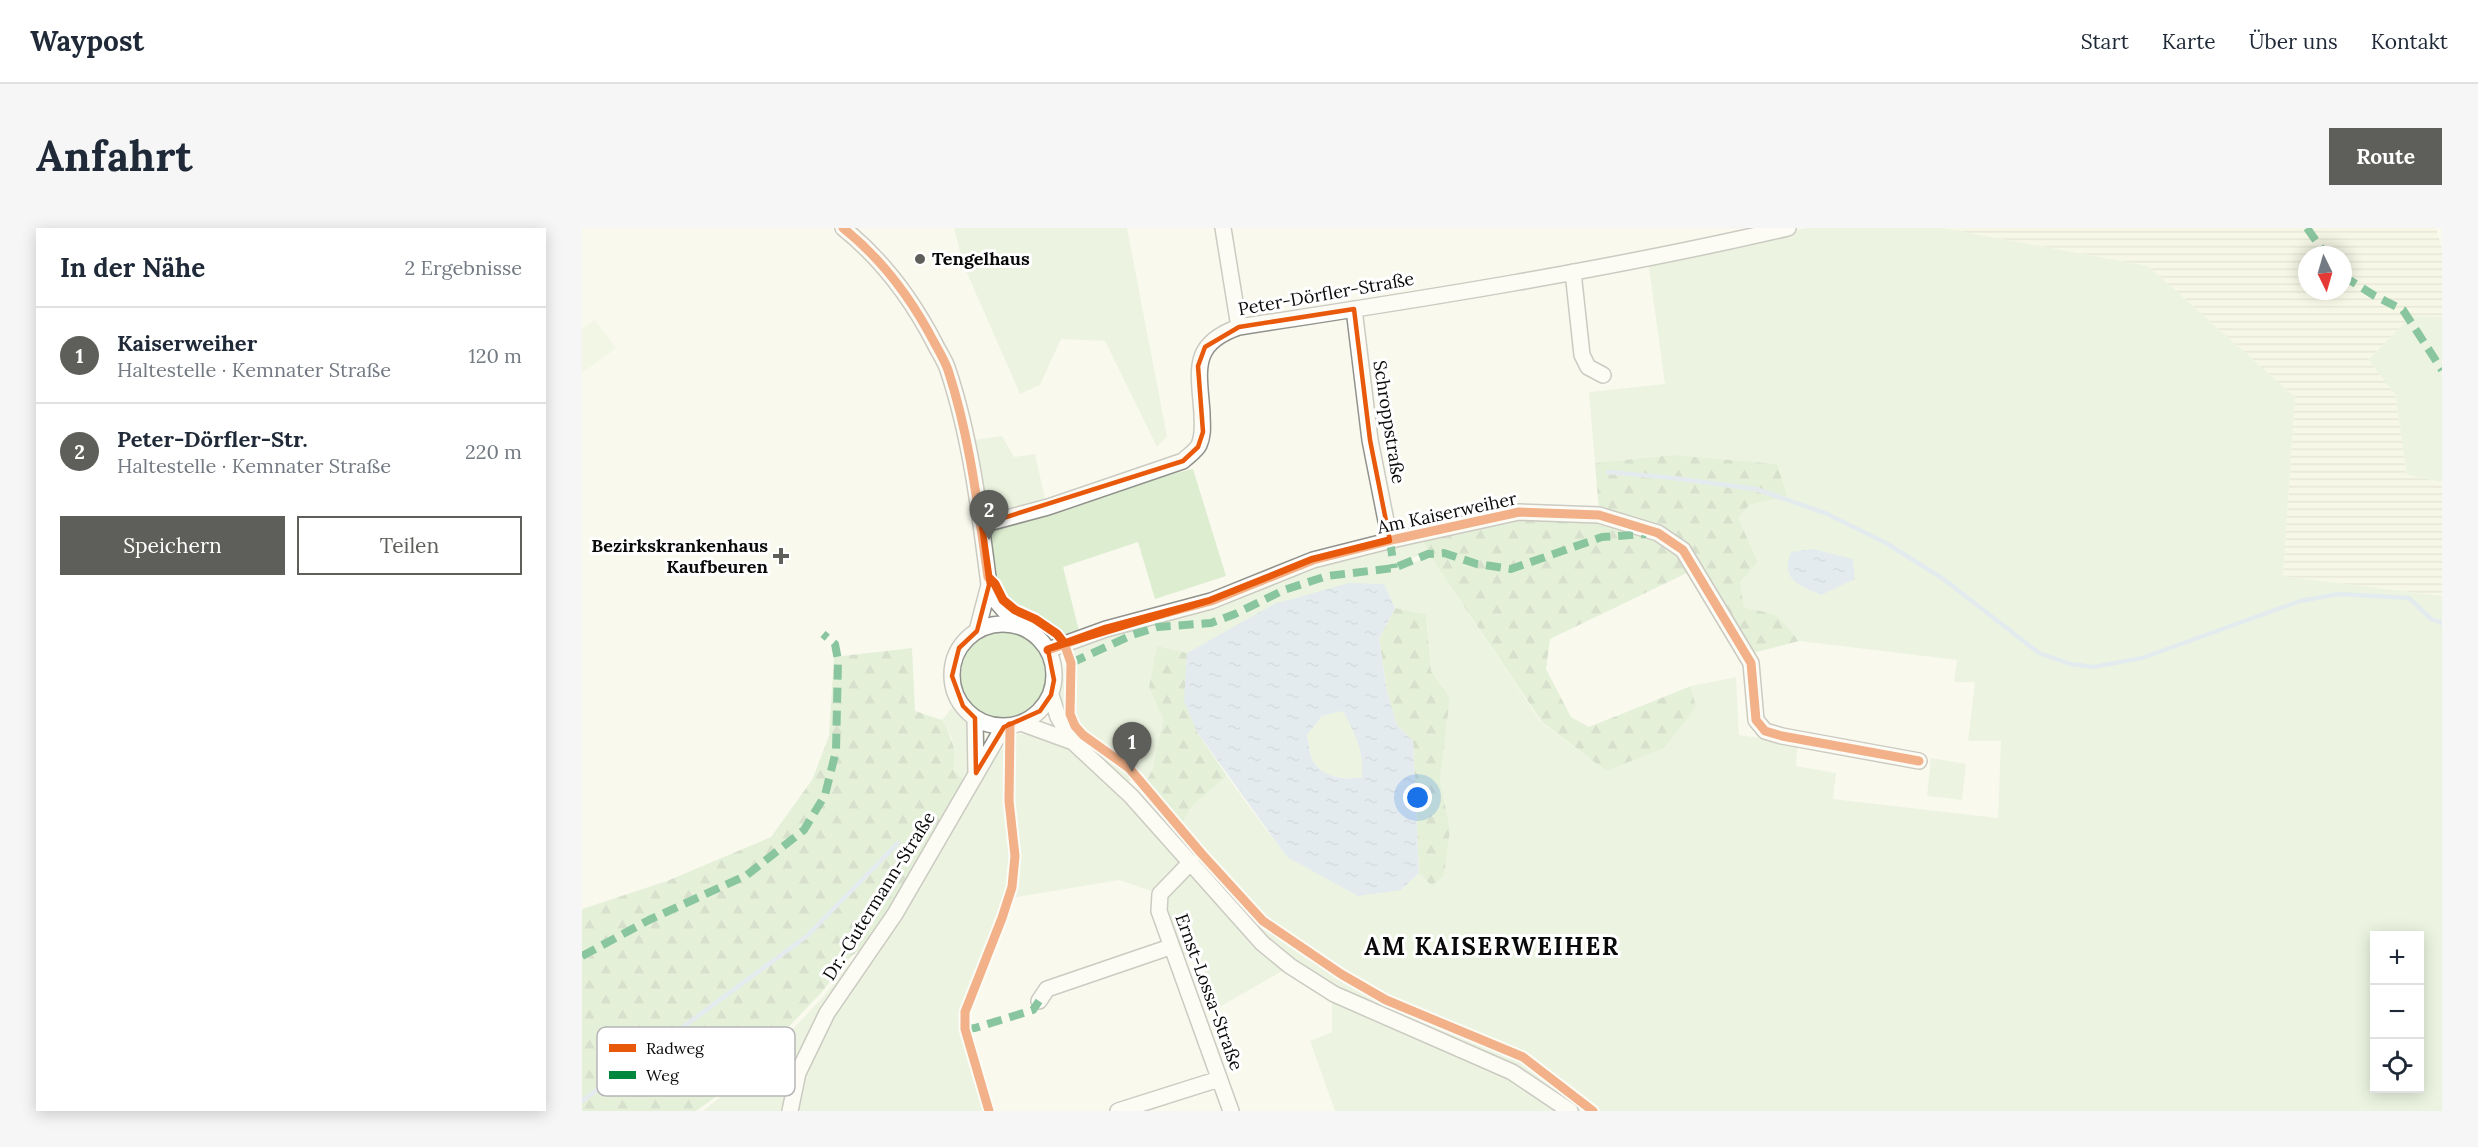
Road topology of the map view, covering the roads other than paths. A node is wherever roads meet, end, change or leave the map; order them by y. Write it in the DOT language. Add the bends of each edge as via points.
graph roads {
  1 [pos="843,228"];
  2 [pos="1223,228"];
  3 [pos="1788,228"];
  4 [pos="1574,272"];
  5 [pos="1354,309"];
  6 [pos="1239,327"];
  7 [pos="1603,375"];
  8 [pos="981,525"];
  9 [pos="1390,541"];
  10 [pos="989,585"];
  11 [pos="1017,625"];
  12 [pos="977,631"];
  13 [pos="1048,650"];
  14 [pos="1051,695"];
  15 [pos="975,718"];
  16 [pos="1021,723"];
  17 [pos="1004,726"];
  18 [pos="1073,742"];
  19 [pos="1919,761"];
  20 [pos="976,773"];
  21 [pos="1191,862"];
  22 [pos="1170,946"];
  23 [pos="1039,1001"];
  24 [pos="1219,1079"];
  25 [pos="795,1087"];
  26 [pos="793,1096"];
  27 [pos="790,1111"];
  28 [pos="1118,1111"];
  29 [pos="1231,1111"];
  30 [pos="1570,1111"];
  1 -- 8 [label="street" via="895,279 920,314 948,369 967,441"];
  2 -- 6 [label="street"];
  3 -- 4 [label="street, Peter-Dörfler-Straße"];
  4 -- 5 [label="street, Peter-Dörfler-Straße"];
  4 -- 7 [label="street" via="1582,355 1588,367"];
  5 -- 6 [label="street, Peter-Dörfler-Straße"];
  5 -- 9 [label="street, Schroppstraße" via="1370,440"];
  6 -- 8 [label="street, Peter-Dörfler-Straße" via="1205,347 1198,366 1203,432 1198,447 1183,461 1048,507"];
  8 -- 10 [label="street"];
  9 -- 13 [label="street, Am Kaiserweiher" via="1313,560 1211,600 1106,629"];
  9 -- 19 [label="street, Am Kaiserweiher" via="1519,512 1599,515 1658,533 1683,550 1751,663 1756,720 1766,731"];
  10 -- 11 [label="street" via="996,601"];
  10 -- 12 [label="street"];
  11 -- 12 [label="street" via="994,624"];
  11 -- 13 [label="street" via="1029,630"];
  12 -- 15 [label="street" via="959,648 952,676 959,699"];
  13 -- 14 [label="street" via="1054,672"];
  14 -- 16 [label="street" via="1040,711"];
  14 -- 18 [label="street"];
  15 -- 17 [label="street"];
  15 -- 20 [label="street"];
  16 -- 17 [label="street"];
  16 -- 18 [label="street"];
  17 -- 20 [label="street, Dr.-Gutermann-Straße"];
  18 -- 21 [label="street" via="1131,796"];
  20 -- 25 [label="street, Dr.-Gutermann-Straße" via="895,914 827,1013"];
  21 -- 22 [label="street, Ernst-Lossa-Straße" via="1160,894 1159,911"];
  21 -- 30 [label="street" via="1262,943 1290,966 1334,994 1512,1072"];
  22 -- 23 [label="street" via="1047,989"];
  22 -- 24 [label="street, Ernst-Lossa-Straße"];
  24 -- 28 [label="street"];
  24 -- 29 [label="street, Ernst-Lossa-Straße"];
  26 -- 27 [label="street, Dr.-Gutermann-Straße"];
}
